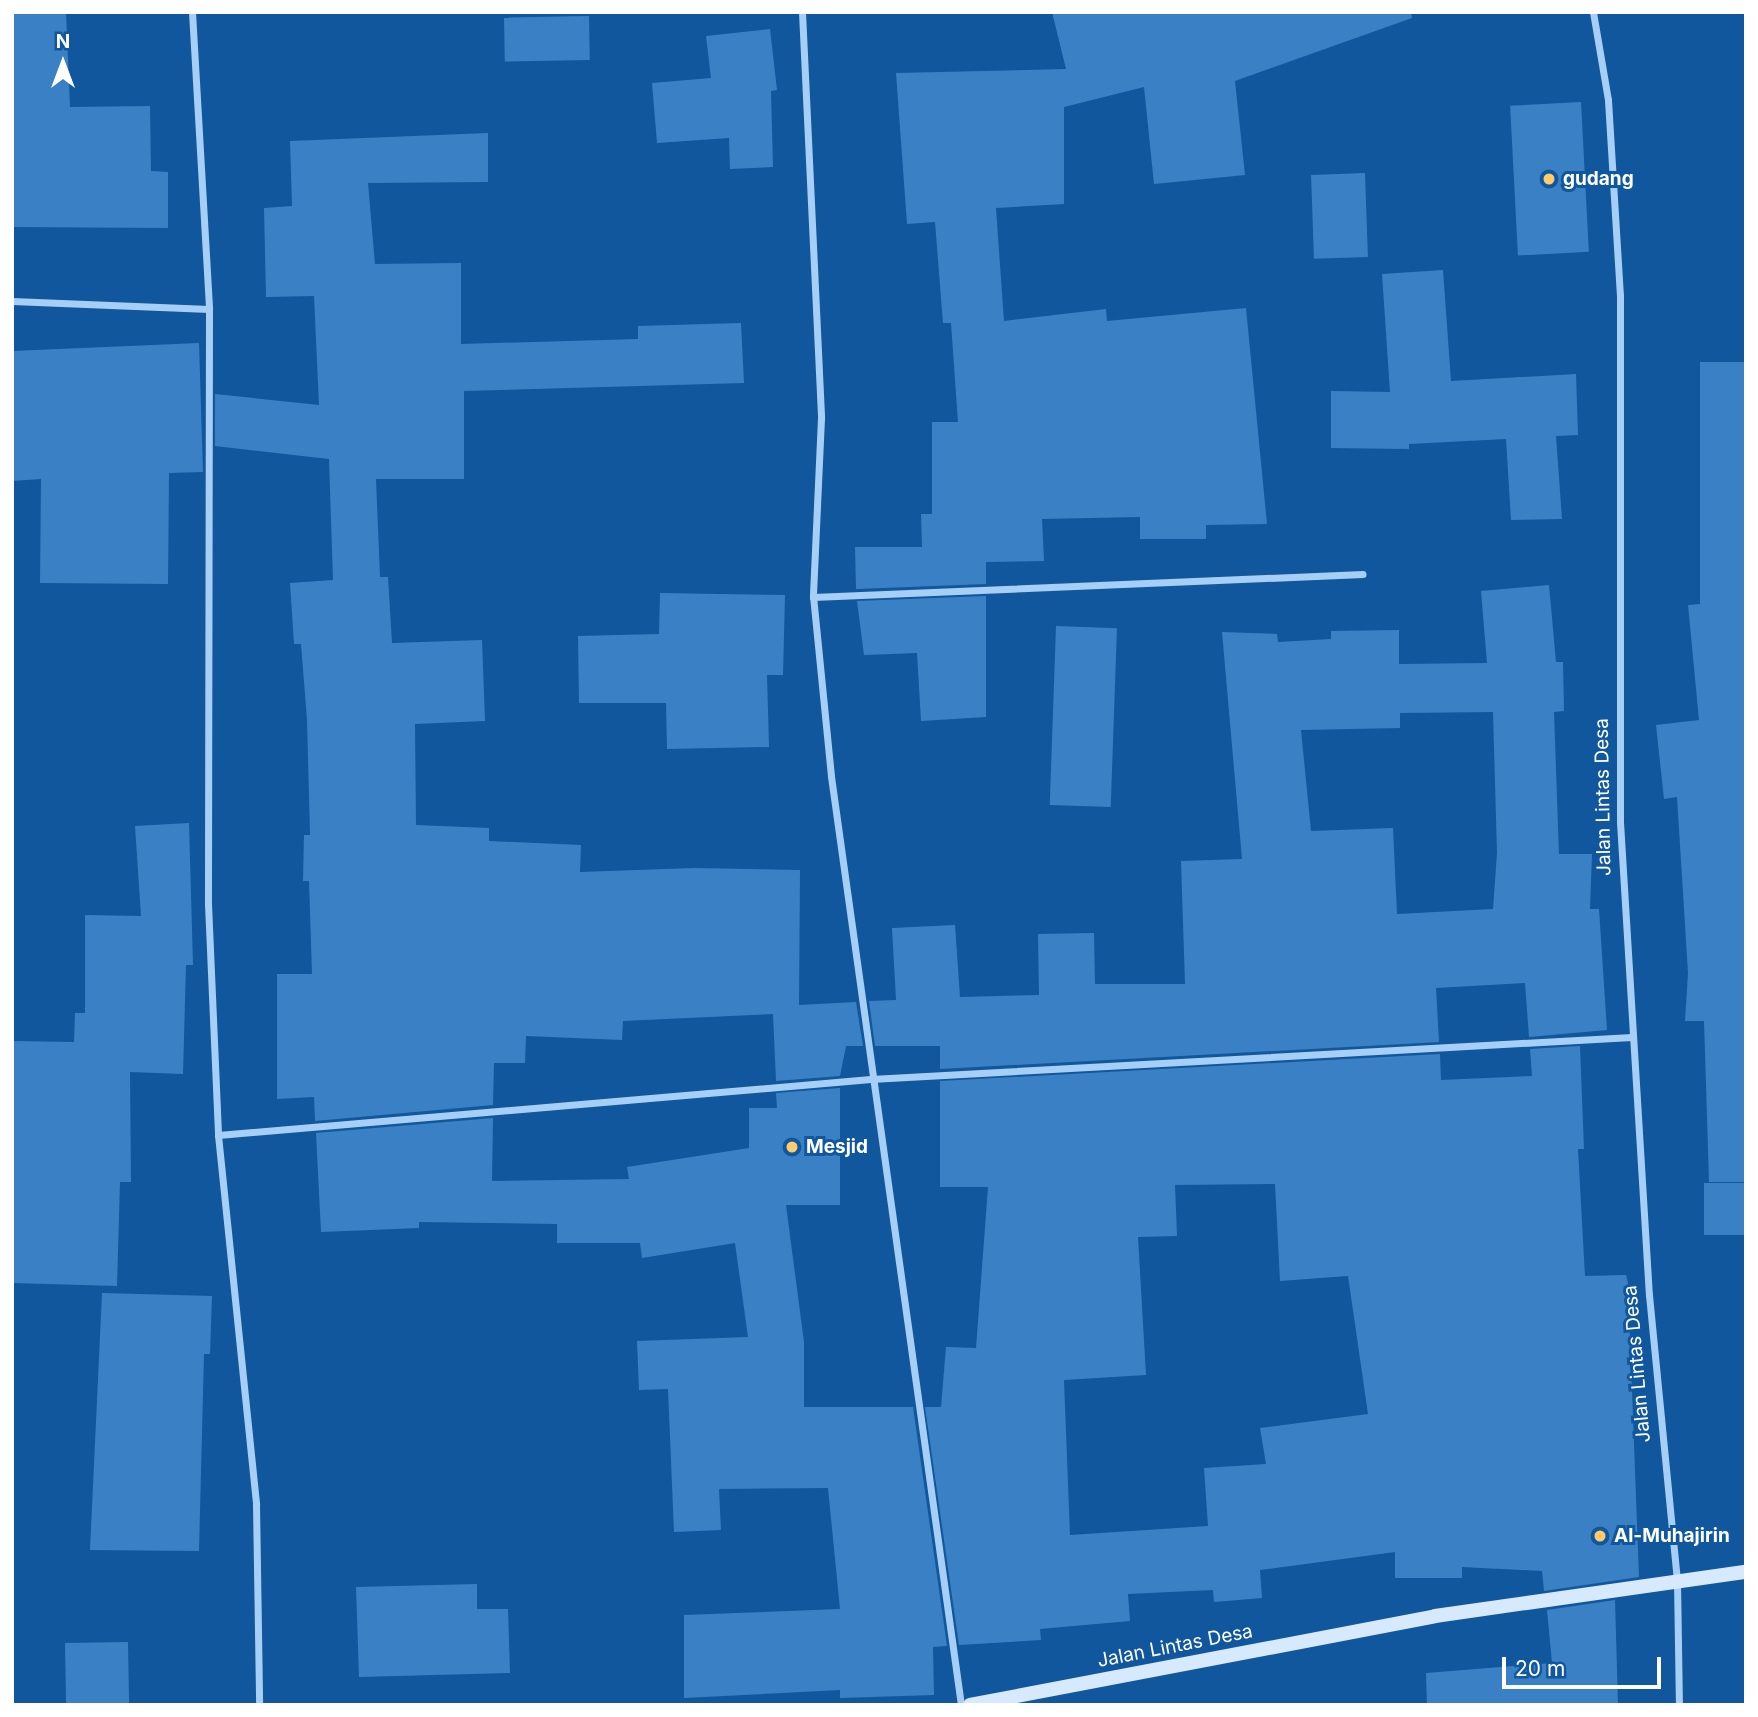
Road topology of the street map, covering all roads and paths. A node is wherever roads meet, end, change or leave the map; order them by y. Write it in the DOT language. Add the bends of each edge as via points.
graph roads {
  1 [pos="192,12"];
  2 [pos="802,12"];
  3 [pos="1593,12"];
  4 [pos="12,301"];
  5 [pos="209,309"];
  6 [pos="1363,574"];
  7 [pos="813,597"];
  8 [pos="1632,1037"];
  9 [pos="872,1079"];
  10 [pos="218,1135"];
  11 [pos="1746,1572"];
  12 [pos="1677,1581"];
  13 [pos="259,1705"];
  14 [pos="961,1705"];
  15 [pos="970,1705"];
  16 [pos="1679,1705"];
  1 -- 5 [label="street"];
  2 -- 7 [label="street" via="821,418"];
  3 -- 8 [label="street, Jalan Lintas Desa" via="1608,100 1620,295 1620,822"];
  4 -- 5 [label="street"];
  5 -- 10 [label="street" via="208,904"];
  6 -- 7 [label="street"];
  7 -- 9 [label="street" via="831,776"];
  8 -- 9 [label="street"];
  8 -- 12 [label="street, Jalan Lintas Desa"];
  9 -- 10 [label="street"];
  9 -- 14 [label="street"];
  10 -- 13 [label="street" via="256,1504"];
  11 -- 12 [label="main road, Jalan Lintas Desa"];
  12 -- 15 [label="main road, Jalan Lintas Desa" via="1435,1616"];
  12 -- 16 [label="street"];
}
